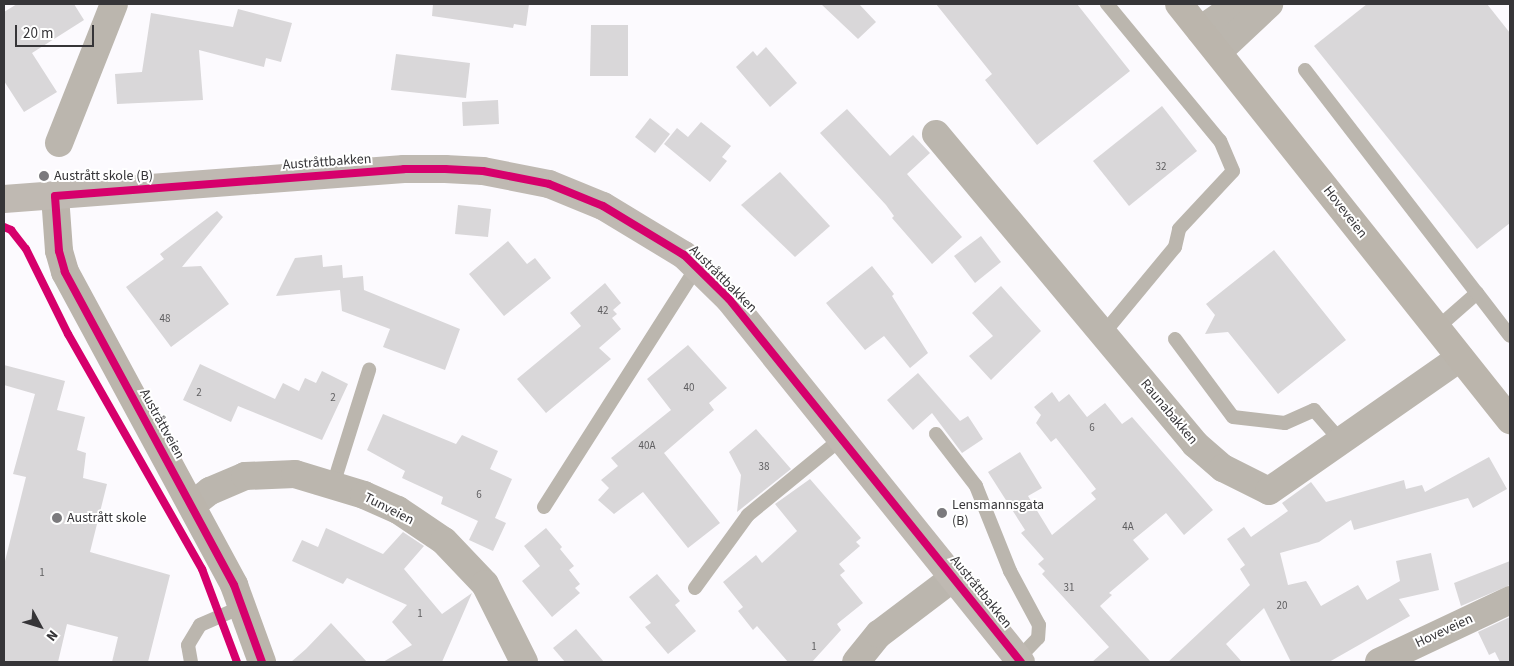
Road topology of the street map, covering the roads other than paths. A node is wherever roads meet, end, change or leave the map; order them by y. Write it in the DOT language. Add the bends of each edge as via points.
graph roads {
  1 [pos="114,4"];
  2 [pos="1107,4"];
  3 [pos="1179,4"];
  4 [pos="1238,4"];
  5 [pos="1269,4"];
  6 [pos="1200,30"];
  7 [pos="1219,51"];
  8 [pos="1305,70"];
  9 [pos="936,134"];
  10 [pos="59,143"];
  11 [pos="55,196"];
  12 [pos="4,199"];
  13 [pos="697,267"];
  14 [pos="1477,293"];
  15 [pos="1436,329"];
  16 [pos="1103,334"];
  17 [pos="1510,336"];
  18 [pos="1175,339"];
  19 [pos="1460,358"];
  20 [pos="369,370"];
  21 [pos="1510,420"];
  22 [pos="936,434"];
  23 [pos="841,438"];
  24 [pos="1340,440"];
  25 [pos="333,485"];
  26 [pos="192,505"];
  27 [pos="544,507"];
  28 [pos="953,578"];
  29 [pos="695,588"];
  30 [pos="1510,600"];
  31 [pos="244,606"];
  32 [pos="1020,661"];
  33 [pos="191,662"];
  34 [pos="262,662"];
  35 [pos="524,662"];
  36 [pos="856,662"];
  37 [pos="1378,662"];
  1 -- 10 [label="street"];
  2 -- 16 [label="lane" via="1220,140 1233,171 1179,229 1175,247"];
  3 -- 6 [label="main road, Hoveveien"];
  4 -- 6 [label="street"];
  5 -- 7 [label="street"];
  6 -- 7 [label="main road, Hoveveien"];
  7 -- 15 [label="main road, Hoveveien"];
  8 -- 14 [label="lane"];
  9 -- 16 [label="street, Raunabakken"];
  11 -- 12 [label="main road, Austråttbakken"];
  11 -- 13 [label="main road, Austråttbakken" via="404,169 483,171 549,184 603,206 645,228"];
  11 -- 26 [label="main road, Austråttveien" via="58,251 65,272"];
  13 -- 23 [label="main road, Austråttbakken" via="757,332"];
  13 -- 27 [label="lane"];
  14 -- 15 [label="lane"];
  14 -- 17 [label="lane"];
  15 -- 19 [label="main road, Hoveveien"];
  16 -- 24 [label="street, Raunabakken" via="1194,444 1223,468 1269,491"];
  18 -- 24 [label="lane" via="1233,417 1284,423 1314,410"];
  19 -- 21 [label="main road, Hoveveien"];
  19 -- 24 [label="street, Raunabakken"];
  20 -- 25 [label="lane"];
  22 -- 32 [label="lane" via="976,486 1010,571 1039,625 1038,638"];
  23 -- 28 [label="main road, Austråttbakken"];
  23 -- 29 [label="lane" via="748,514"];
  25 -- 26 [label="street, Tunveien" via="295,474 245,476 210,491"];
  25 -- 35 [label="street, Tunveien" via="398,510 444,541 486,584"];
  26 -- 31 [label="main road, Austråttveien"];
  28 -- 32 [label="main road, Austråttbakken"];
  28 -- 36 [label="street" via="879,634"];
  30 -- 37 [label="street, Hoveveien"];
  31 -- 33 [label="lane" via="200,625 188,645"];
  31 -- 34 [label="main road, Austråttveien"];
}
